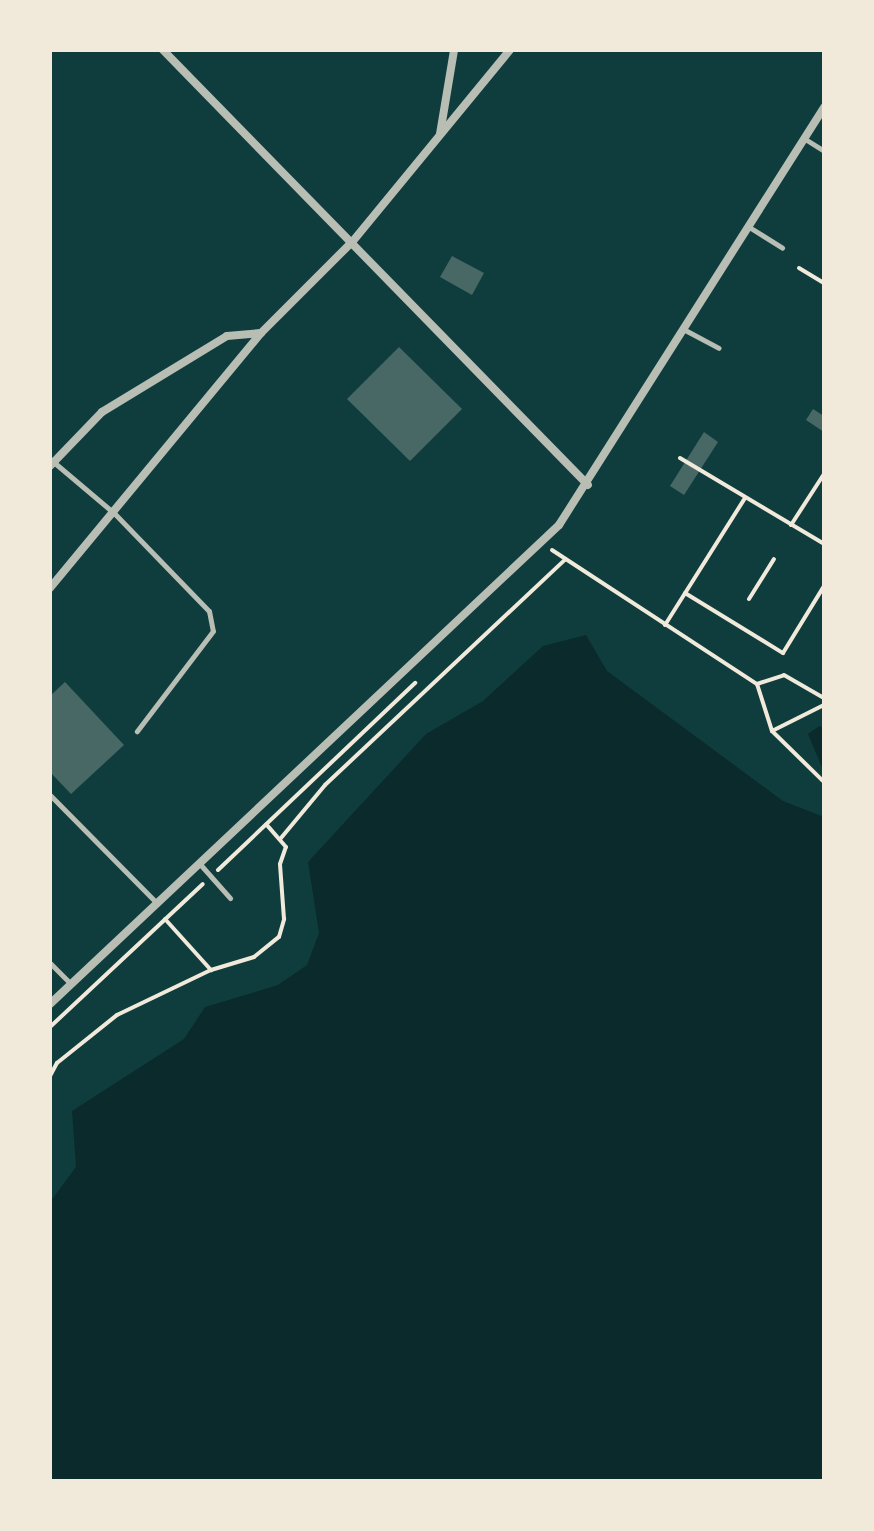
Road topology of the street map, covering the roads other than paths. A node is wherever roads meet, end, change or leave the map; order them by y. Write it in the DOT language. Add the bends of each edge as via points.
graph roads {
  1 [pos="163,50"];
  2 [pos="454,50"];
  3 [pos="510,50"];
  4 [pos="824,107"];
  5 [pos="440,135"];
  6 [pos="805,139"];
  7 [pos="824,151"];
  8 [pos="749,227"];
  9 [pos="353,241"];
  10 [pos="782,248"];
  11 [pos="685,330"];
  12 [pos="261,333"];
  13 [pos="719,348"];
  14 [pos="51,462"];
  15 [pos="588,485"];
  16 [pos="114,513"];
  17 [pos="50,588"];
  18 [pos="137,731"];
  19 [pos="50,795"];
  20 [pos="198,862"];
  21 [pos="230,898"];
  22 [pos="155,901"];
  23 [pos="50,963"];
  24 [pos="71,984"];
  25 [pos="50,1004"];
  1 -- 9 [label="street"];
  2 -- 5 [label="street"];
  3 -- 5 [label="street"];
  4 -- 6 [label="street"];
  5 -- 9 [label="street"];
  6 -- 7 [label="lane"];
  6 -- 8 [label="street"];
  8 -- 10 [label="lane"];
  8 -- 11 [label="street"];
  9 -- 12 [label="street"];
  9 -- 15 [label="street"];
  11 -- 13 [label="lane"];
  11 -- 15 [label="street"];
  12 -- 14 [label="street" via="227,336 102,412"];
  12 -- 16 [label="street"];
  14 -- 16 [label="lane"];
  15 -- 20 [label="street" via="559,525"];
  16 -- 17 [label="street"];
  16 -- 18 [label="lane" via="209,611 213,631"];
  19 -- 22 [label="lane"];
  20 -- 21 [label="lane"];
  20 -- 22 [label="street"];
  22 -- 24 [label="street"];
  23 -- 24 [label="lane"];
  24 -- 25 [label="street"];
}
